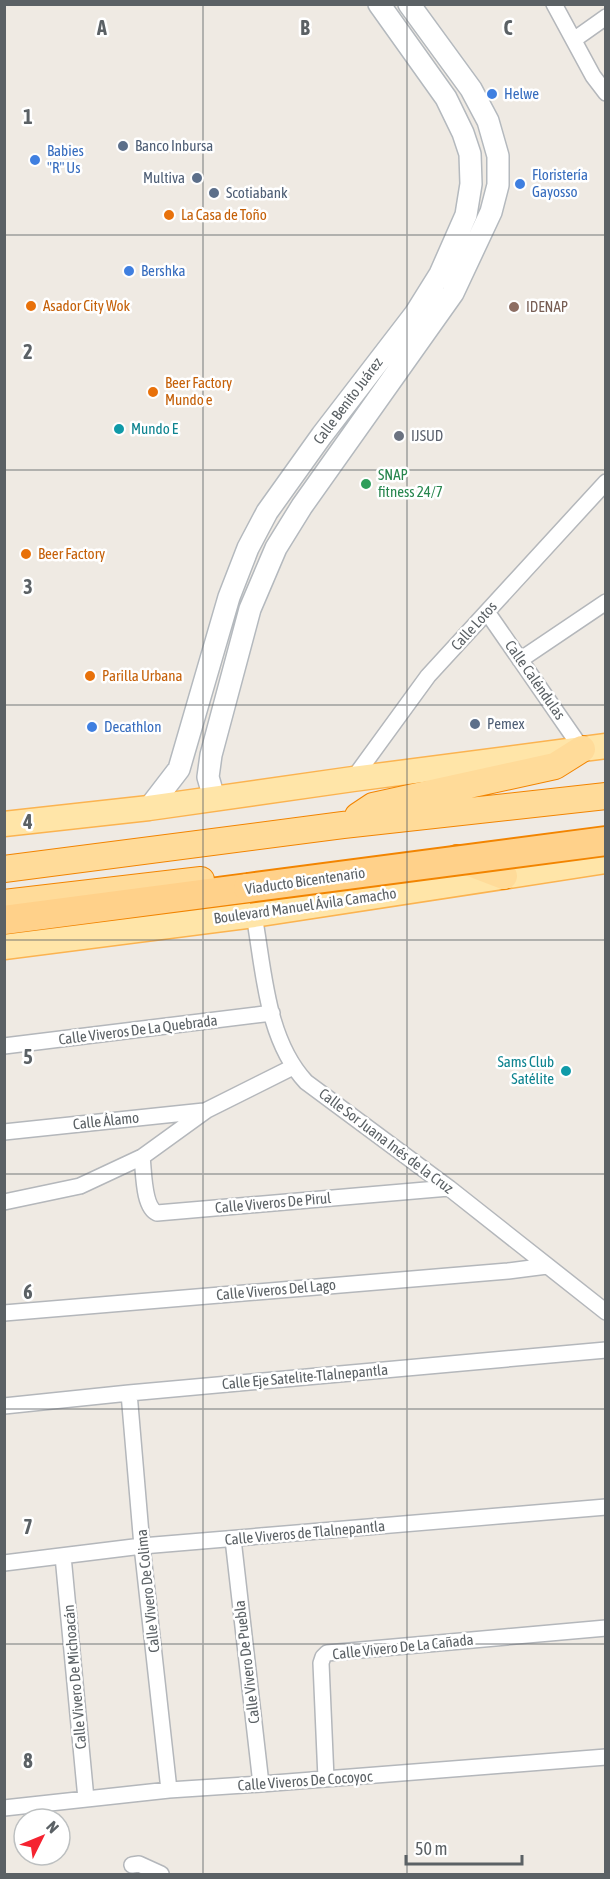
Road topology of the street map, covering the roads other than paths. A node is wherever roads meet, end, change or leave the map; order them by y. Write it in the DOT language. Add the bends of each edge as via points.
graph roads {
  1 [pos="379,4"];
  2 [pos="409,4"];
  3 [pos="555,4"];
  4 [pos="606,16"];
  5 [pos="574,39"];
  6 [pos="606,93"];
  7 [pos="606,482"];
  8 [pos="606,602"];
  9 [pos="487,612"];
  10 [pos="520,660"];
  11 [pos="594,748"];
  12 [pos="353,779"];
  13 [pos="606,796"];
  14 [pos="214,798"];
  15 [pos="149,808"];
  16 [pos="4,824"];
  17 [pos="343,825"];
  18 [pos="606,832"];
  19 [pos="606,841"];
  20 [pos="446,853"];
  21 [pos="606,861"];
  22 [pos="4,869"];
  23 [pos="504,876"];
  24 [pos="8,909"];
  25 [pos="254,915"];
  26 [pos="4,947"];
  27 [pos="272,1013"];
  28 [pos="4,1046"];
  29 [pos="292,1067"];
  30 [pos="207,1110"];
  31 [pos="4,1132"];
  32 [pos="142,1157"];
  33 [pos="449,1188"];
  34 [pos="4,1202"];
  35 [pos="548,1266"];
  36 [pos="606,1312"];
  37 [pos="4,1313"];
  38 [pos="606,1350"];
  39 [pos="129,1393"];
  40 [pos="4,1406"];
  41 [pos="606,1507"];
  42 [pos="233,1539"];
  43 [pos="142,1546"];
  44 [pos="63,1556"];
  45 [pos="4,1563"];
  46 [pos="606,1628"];
  47 [pos="606,1757"];
  48 [pos="326,1779"];
  49 [pos="261,1784"];
  50 [pos="169,1790"];
  51 [pos="86,1799"];
  52 [pos="4,1808"];
  53 [pos="132,1865"];
  54 [pos="161,1875"];
  1 -- 15 [label="main road, Calle Benito Juárez" via="446,98 459,123 470,154 466,215 440,274 415,314 267,512 229,597 179,769"];
  2 -- 14 [label="main road, Calle Benito Juárez" via="471,89 488,121 498,156 498,185 491,212 453,293 302,506 261,579 212,755 208,777"];
  3 -- 5 [label="street"];
  4 -- 5 [label="street"];
  5 -- 6 [label="street"];
  7 -- 9 [label="street, Calle Lotos"];
  8 -- 10 [label="street"];
  9 -- 10 [label="street, Calle Caléndulas"];
  9 -- 12 [label="street, Calle Lotos" via="428,676"];
  10 -- 11 [label="street, Calle Caléndulas"];
  11 -- 12 [label="main road"];
  11 -- 17 [label="highway" via="555,766 373,806"];
  12 -- 14 [label="main road"];
  13 -- 17 [label="highway"];
  14 -- 15 [label="main road"];
  15 -- 16 [label="main road"];
  17 -- 22 [label="highway"];
  18 -- 20 [label="highway"];
  19 -- 24 [label="highway, Viaducto Bicentenario, bridge"];
  20 -- 23 [label="highway"];
  20 -- 24 [label="highway"];
  21 -- 23 [label="main road, Boulevard Manuel Ávila Camacho"];
  23 -- 25 [label="main road, Boulevard Manuel Ávila Camacho"];
  25 -- 26 [label="main road, Boulevard Manuel Ávila Camacho"];
  25 -- 27 [label="street, Calle Sor Juana Inés de la Cruz"];
  27 -- 28 [label="street, Calle Viveros De La Quebrada"];
  27 -- 29 [label="street, Calle Sor Juana Inés de la Cruz"];
  29 -- 30 [label="street"];
  29 -- 33 [label="street, Calle Sor Juana Inés de la Cruz" via="306,1082"];
  30 -- 31 [label="street, Calle Álamo"];
  30 -- 32 [label="street"];
  32 -- 33 [label="street, Calle Viveros De Pirul" via="148,1203 157,1213"];
  32 -- 34 [label="street" via="80,1186"];
  33 -- 35 [label="street, Calle Sor Juana Inés de la Cruz"];
  35 -- 36 [label="street, Calle Sor Juana Inés de la Cruz"];
  35 -- 37 [label="street, Calle Viveros Del Lago"];
  38 -- 39 [label="street, Calle Eje Satelite-Tlalnepantla"];
  39 -- 40 [label="street, Calle Eje Satelite-Tlalnepantla"];
  39 -- 43 [label="street, Calle Vivero De Colima"];
  41 -- 42 [label="street, Calle Viveros de Tlalnepantla"];
  42 -- 43 [label="street, Calle Viveros de Tlalnepantla"];
  42 -- 49 [label="street, Calle Vivero De Puebla"];
  43 -- 44 [label="street, Calle Viveros de Tlalnepantla"];
  43 -- 50 [label="street, Calle Vivero De Colima"];
  44 -- 45 [label="street, Calle Viveros de Tlalnepantla"];
  44 -- 51 [label="street, Calle Vivero De Michoacán"];
  46 -- 48 [label="street, Calle Vivero De La Cañada" via="327,1653 321,1663"];
  47 -- 48 [label="street, Calle Viveros De Cocoyoc"];
  48 -- 49 [label="street, Calle Viveros De Cocoyoc"];
  49 -- 50 [label="street, Calle Viveros De Cocoyoc"];
  50 -- 51 [label="street, Calle Viveros De Cocoyoc"];
  51 -- 52 [label="street, Calle Viveros De Cocoyoc"];
  53 -- 54 [label="street" via="139,1864"];
}
